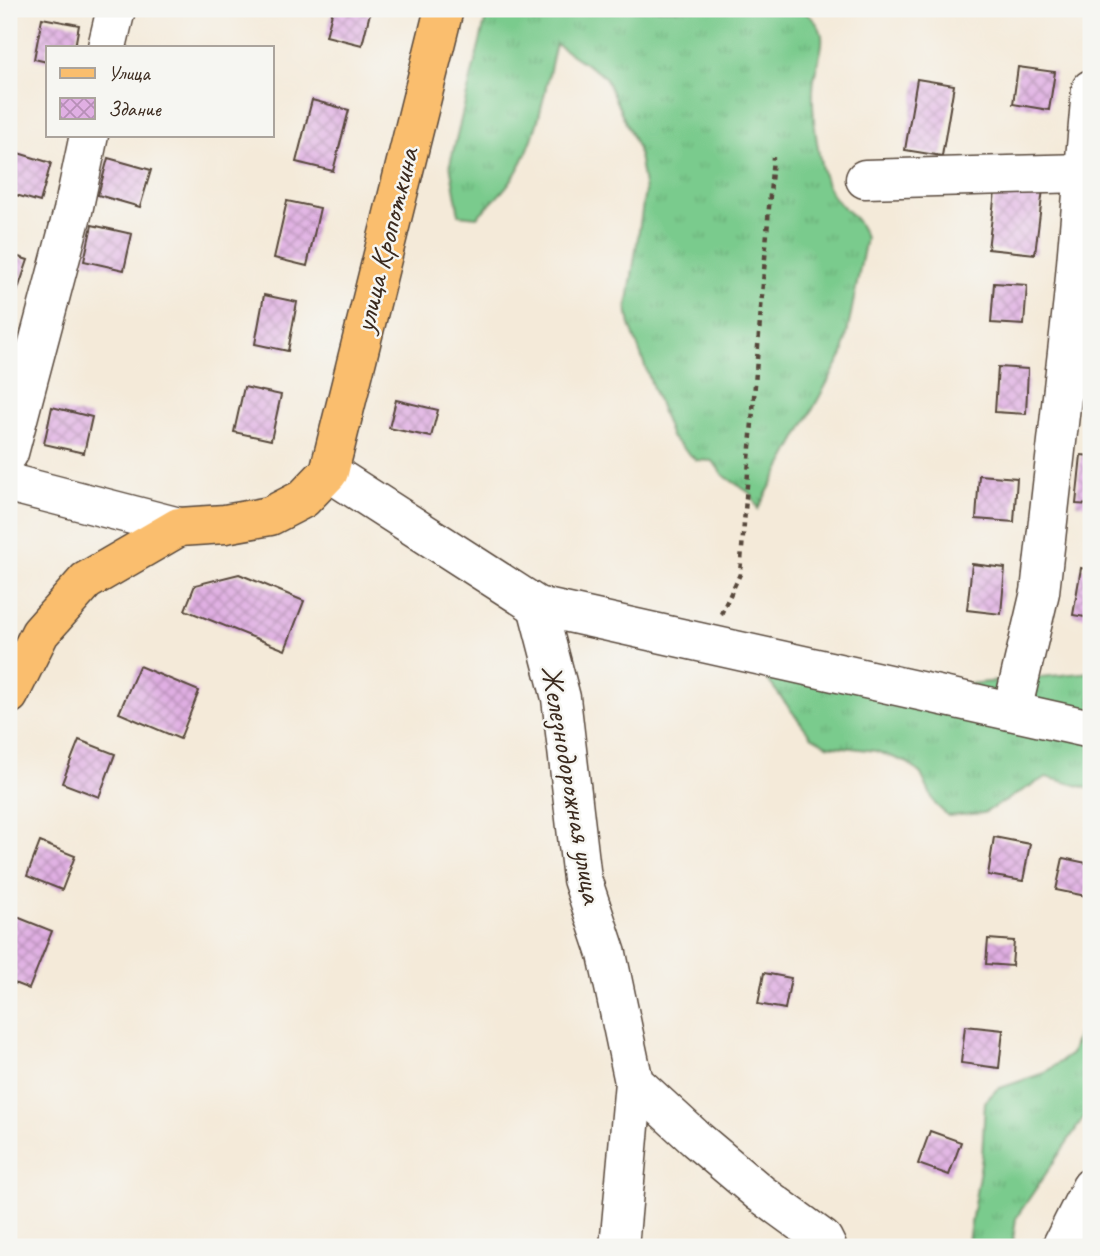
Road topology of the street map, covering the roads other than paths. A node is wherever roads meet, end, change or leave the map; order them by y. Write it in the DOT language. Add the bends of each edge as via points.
graph roads {
  1 [pos="116,9"];
  2 [pos="444,9"];
  3 [pos="107,46"];
  4 [pos="1091,89"];
  5 [pos="89,136"];
  6 [pos="1084,173"];
  7 [pos="866,179"];
  8 [pos="9,453"];
  9 [pos="329,472"];
  10 [pos="9,482"];
  11 [pos="179,527"];
  12 [pos="537,606"];
  13 [pos="9,695"];
  14 [pos="1012,711"];
  15 [pos="1091,729"];
  16 [pos="634,1082"];
  17 [pos="1091,1186"];
  18 [pos="619,1247"];
  19 [pos="827,1247"];
  20 [pos="1061,1247"];
  1 -- 3 [label="street"];
  2 -- 9 [label="main road, улица Кропоткина"];
  4 -- 6 [label="street"];
  5 -- 8 [label="street"];
  6 -- 7 [label="street"];
  6 -- 14 [label="street" via="1040,592"];
  9 -- 11 [label="main road" via="303,499 270,516"];
  9 -- 12 [label="street"];
  10 -- 11 [label="street"];
  11 -- 13 [label="main road" via="86,581 40,633"];
  12 -- 14 [label="street"];
  12 -- 16 [label="street, Железнодорожная улица" via="561,698 582,879 607,954"];
  14 -- 15 [label="street"];
  16 -- 18 [label="street, Железнодорожная улица"];
  16 -- 19 [label="street"];
  17 -- 20 [label="street"];
}
